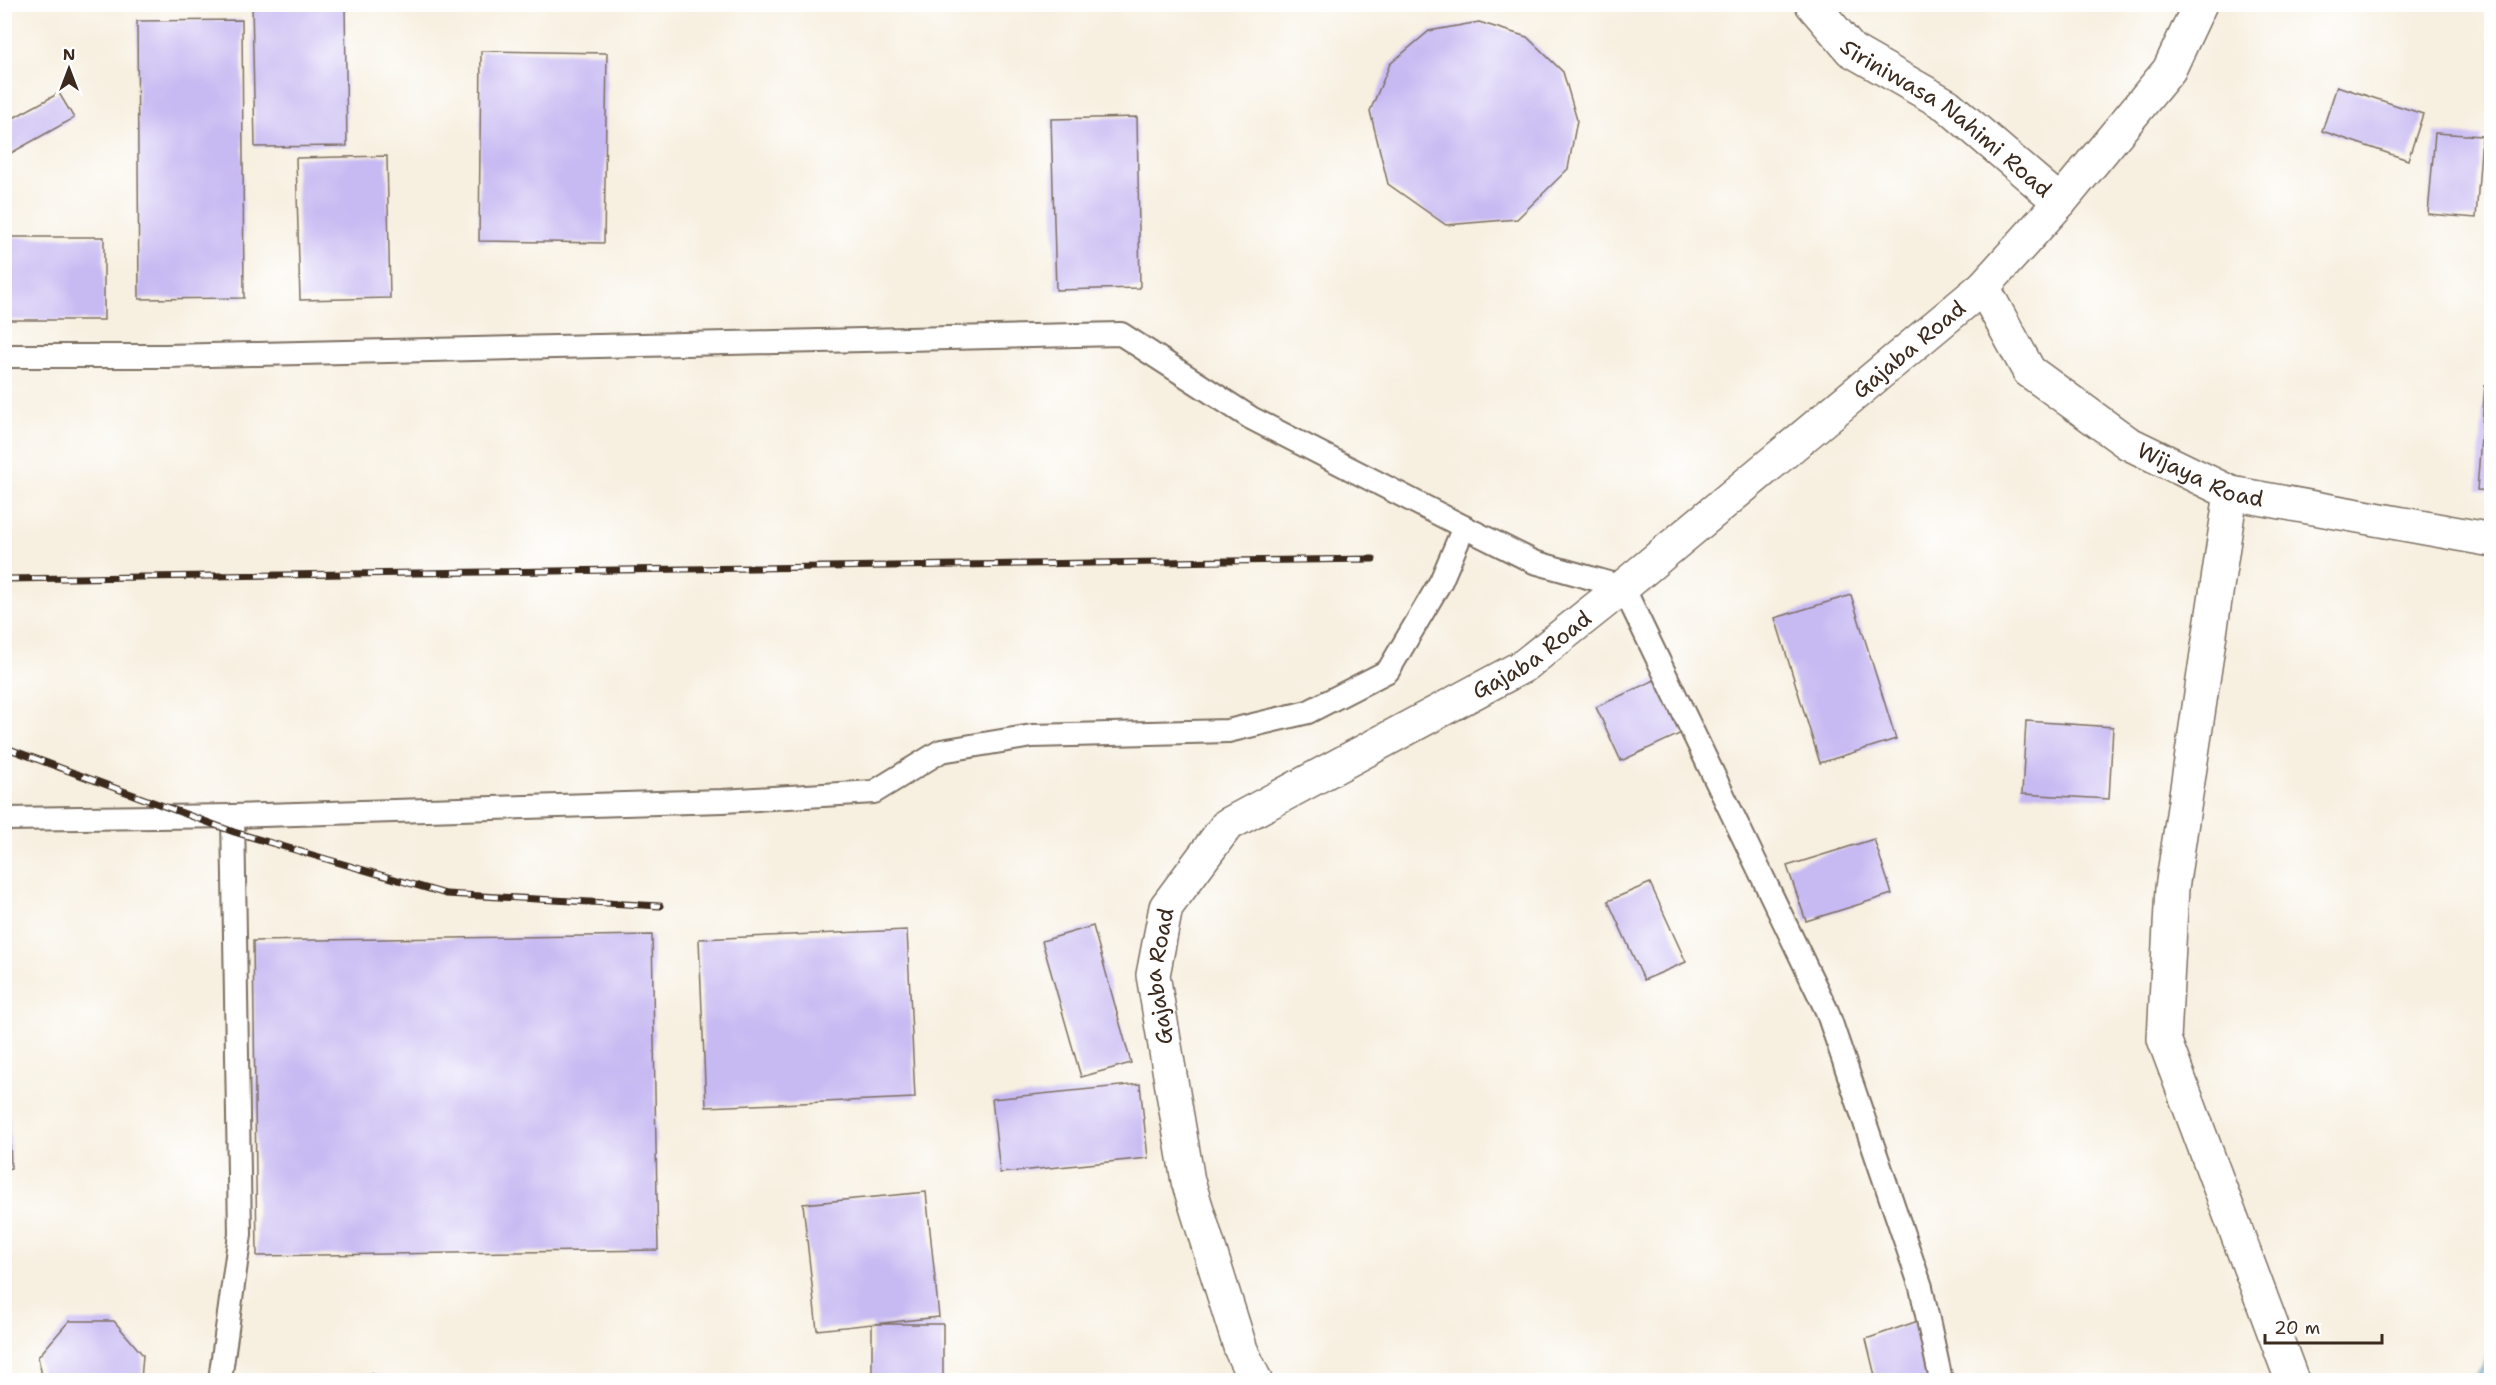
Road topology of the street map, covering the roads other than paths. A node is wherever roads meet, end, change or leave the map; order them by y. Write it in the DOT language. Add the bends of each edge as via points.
graph roads {
  1 [pos="1812,4"];
  2 [pos="2199,4"];
  3 [pos="2060,202"];
  4 [pos="1983,287"];
  5 [pos="4,356"];
  6 [pos="2231,493"];
  7 [pos="1464,527"];
  8 [pos="2492,540"];
  9 [pos="1623,587"];
  10 [pos="233,816"];
  11 [pos="4,819"];
  12 [pos="220,1380"];
  13 [pos="1255,1380"];
  14 [pos="1941,1380"];
  15 [pos="2292,1380"];
  1 -- 3 [label="main road, Siriniwasa Nahimi Road" via="1851,50 1947,105"];
  2 -- 3 [label="main road, Gajaba Road" via="2169,70"];
  3 -- 4 [label="main road, Gajaba Road"];
  4 -- 6 [label="main road, Wijaya Road" via="2029,371 2128,443"];
  4 -- 9 [label="main road, Gajaba Road"];
  5 -- 7 [label="lane" via="1121,334 1251,418"];
  6 -- 8 [label="main road, Wijaya Road"];
  6 -- 15 [label="main road" via="2172,888 2164,1039"];
  7 -- 9 [label="lane" via="1534,562"];
  7 -- 10 [label="lane" via="1441,581 1388,671 1308,712 1228,731 1032,736 941,751 874,792 723,801"];
  9 -- 13 [label="main road, Gajaba Road" via="1526,665 1227,825 1166,907 1153,975 1188,1181 1241,1350"];
  9 -- 14 [label="lane" via="1827,1011 1921,1287"];
  10 -- 11 [label="lane"];
  10 -- 12 [label="lane" via="240,1234"];
}
